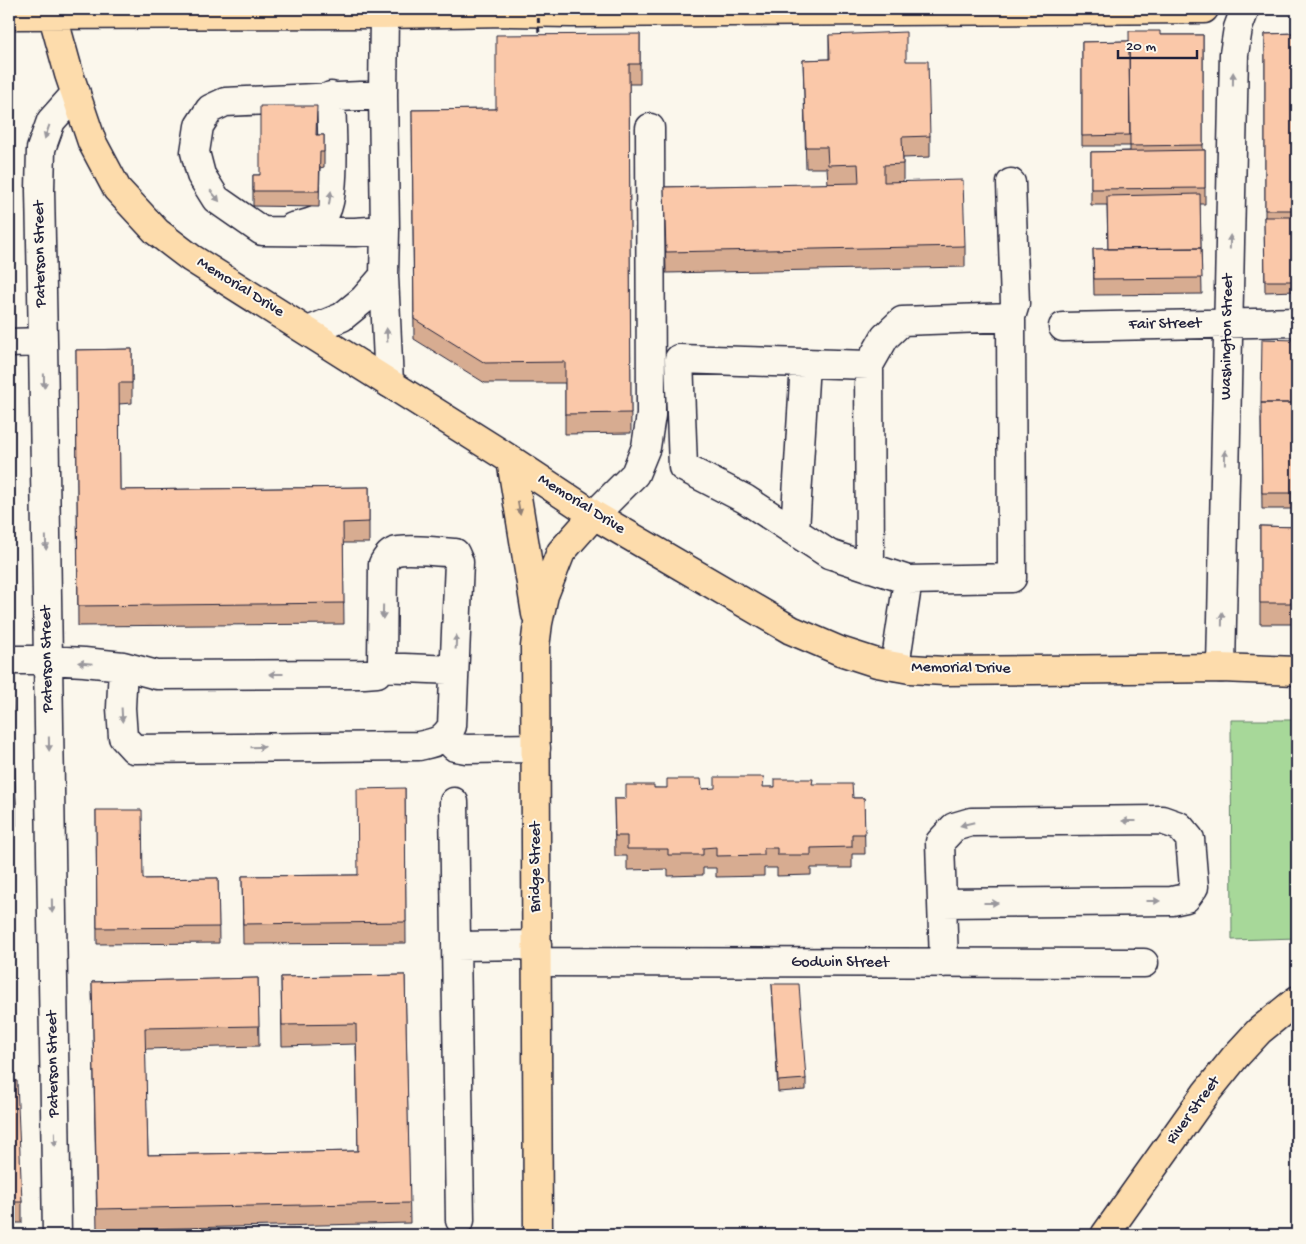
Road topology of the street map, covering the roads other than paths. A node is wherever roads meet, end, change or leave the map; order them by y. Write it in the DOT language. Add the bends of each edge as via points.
graph roads {
  1 [pos="1204,9"];
  2 [pos="1245,9"];
  3 [pos="726,10"];
  4 [pos="52,12"];
  5 [pos="384,14"];
  6 [pos="9,15"];
  7 [pos="76,93"];
  8 [pos="383,95"];
  9 [pos="331,96"];
  10 [pos="650,128"];
  11 [pos="1011,183"];
  12 [pos="385,230"];
  13 [pos="262,231"];
  14 [pos="384,276"];
  15 [pos="1011,317"];
  16 [pos="1297,322"];
  17 [pos="1228,324"];
  18 [pos="1064,327"];
  19 [pos="308,331"];
  20 [pos="9,342"];
  21 [pos="44,342"];
  22 [pos="805,363"];
  23 [pos="869,365"];
  24 [pos="389,383"];
  25 [pos="511,460"];
  26 [pos="594,515"];
  27 [pos="795,532"];
  28 [pos="870,568"];
  29 [pos="908,580"];
  30 [pos="538,623"];
  31 [pos="9,660"];
  32 [pos="48,660"];
  33 [pos="123,666"];
  34 [pos="896,666"];
  35 [pos="380,667"];
  36 [pos="1221,668"];
  37 [pos="454,670"];
  38 [pos="1297,671"];
  39 [pos="444,736"];
  40 [pos="536,748"];
  41 [pos="454,802"];
  42 [pos="942,903"];
  43 [pos="456,946"];
  44 [pos="537,953"];
  45 [pos="944,963"];
  46 [pos="1144,963"];
  47 [pos="1297,1000"];
  48 [pos="460,1220"];
  49 [pos="57,1235"];
  50 [pos="538,1235"];
  51 [pos="1105,1235"];
  1 -- 3 [label="main road"];
  17 -- 2 [label="street, Washington Street, one-way" via="1234,54"];
  3 -- 5 [label="main road"];
  4 -- 5 [label="main road"];
  4 -- 6 [label="main road"];
  4 -- 7 [label="main road, Memorial Drive"];
  5 -- 8 [label="street"];
  7 -- 19 [label="main road, Memorial Drive" via="92,142 117,189 157,232 191,258"];
  7 -- 21 [label="street, Paterson Street, one-way" via="51,121 41,149"];
  8 -- 9 [label="street"];
  8 -- 12 [label="street"];
  13 -- 9 [label="street, one-way" via="306,225 323,217 328,208 333,182"];
  9 -- 13 [label="street, one-way" via="225,102 210,109 199,126 195,152 201,175 216,199"];
  10 -- 26 [label="street" via="651,415 646,447 636,474"];
  11 -- 15 [label="street" via="1015,304"];
  12 -- 13 [label="street"];
  12 -- 14 [label="street"];
  14 -- 19 [label="street" via="342,317"];
  24 -- 14 [label="street, one-way"];
  15 -- 23 [label="street" via="902,321 886,337"];
  15 -- 29 [label="street" via="1012,578"];
  16 -- 17 [label="street, Fair Street"];
  17 -- 18 [label="street, Fair Street"];
  36 -- 17 [label="street, Washington Street, one-way"];
  19 -- 24 [label="main road, Memorial Drive"];
  20 -- 21 [label="street"];
  21 -- 32 [label="street, Paterson Street, one-way"];
  22 -- 23 [label="street"];
  22 -- 27 [label="street"];
  22 -- 27 [label="street" via="679,359 683,467 745,499"];
  23 -- 28 [label="street"];
  24 -- 25 [label="main road, Memorial Drive"];
  25 -- 26 [label="main road, Memorial Drive"];
  25 -- 30 [label="main road, one-way"];
  26 -- 30 [label="main road, Bridge Street" via="561,552 544,595"];
  26 -- 34 [label="main road, Memorial Drive" via="791,630 840,651"];
  27 -- 28 [label="street" via="829,554"];
  28 -- 29 [label="street"];
  29 -- 34 [label="street"];
  30 -- 40 [label="main road, Bridge Street" via="535,647"];
  31 -- 32 [label="street"];
  33 -- 32 [label="street, one-way"];
  32 -- 49 [label="street, Paterson Street, one-way"];
  35 -- 33 [label="street, one-way" via="377,673 364,674 158,675"];
  33 -- 39 [label="street, one-way" via="123,737 134,749 419,746 437,742"];
  34 -- 36 [label="main road, Memorial Drive" via="944,670"];
  35 -- 37 [label="street"];
  37 -- 35 [label="street, one-way" via="459,562 454,553 433,551 395,552 383,564"];
  36 -- 38 [label="main road, Memorial Drive"];
  37 -- 39 [label="street" via="452,726"];
  39 -- 40 [label="street" via="455,747 466,749"];
  40 -- 44 [label="main road, Bridge Street"];
  41 -- 43 [label="street"];
  42 -- 42 [label="street, one-way" via="1172,901 1186,898 1194,887 1190,839 1179,826 1162,820 971,822 954,827 940,842"];
  42 -- 45 [label="street"];
  43 -- 44 [label="street, Godwin Street"];
  43 -- 48 [label="street"];
  44 -- 45 [label="street, Godwin Street"];
  44 -- 50 [label="main road, Bridge Street"];
  45 -- 46 [label="street, Godwin Street"];
  47 -- 51 [label="main road, River Street" via="1259,1030 1235,1057"];
}
